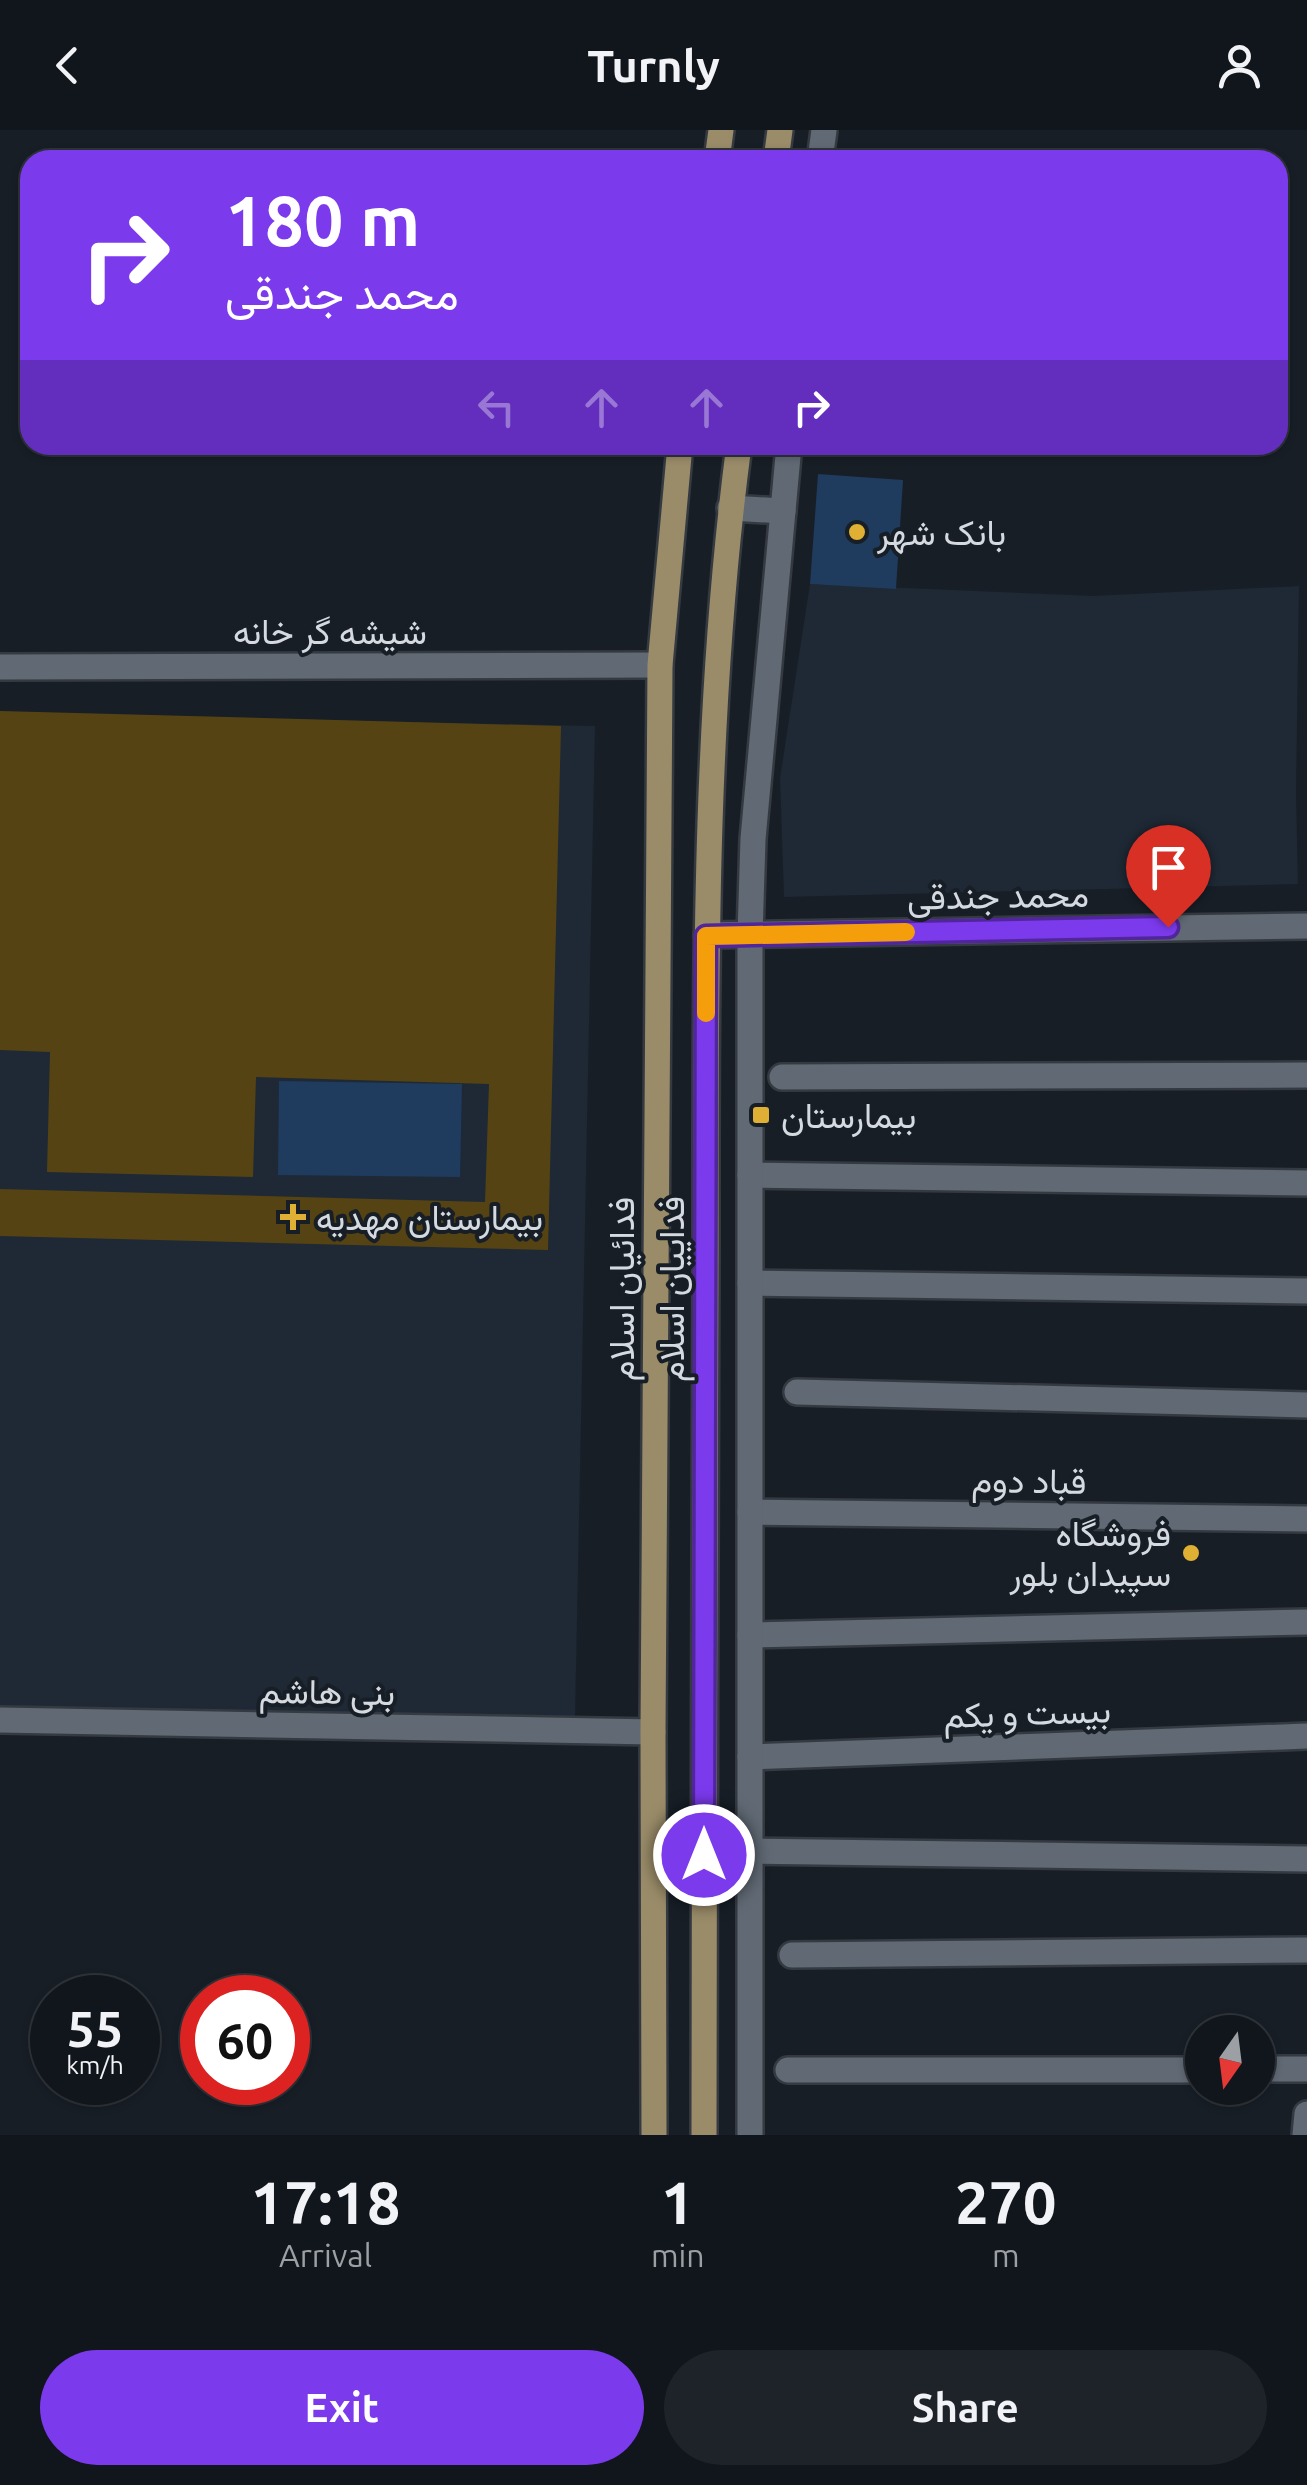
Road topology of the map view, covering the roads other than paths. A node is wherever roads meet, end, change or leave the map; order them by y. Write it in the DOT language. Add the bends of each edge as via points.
graph roads {
  1 [pos="679,455"];
  2 [pos="737,455"];
  3 [pos="788,455"];
  4 [pos="730,508"];
  5 [pos="783,510"];
  6 [pos="660,665"];
  7 [pos="0,667"];
  8 [pos="1307,926"];
  9 [pos="750,935"];
  10 [pos="706,936"];
  11 [pos="1307,1075"];
  12 [pos="782,1077"];
  13 [pos="750,1174"];
  14 [pos="1307,1183"];
  15 [pos="750,1283"];
  16 [pos="1307,1291"];
  17 [pos="797,1392"];
  18 [pos="1307,1405"];
  19 [pos="750,1512"];
  20 [pos="1307,1519"];
  21 [pos="1307,1622"];
  22 [pos="750,1635"];
  23 [pos="0,1720"];
  24 [pos="653,1732"];
  25 [pos="1307,1736"];
  26 [pos="750,1757"];
  27 [pos="750,1851"];
  28 [pos="1307,1859"];
  29 [pos="1307,1950"];
  30 [pos="792,1955"];
  31 [pos="1307,2069"];
  32 [pos="788,2070"];
  33 [pos="1185,2070"];
  34 [pos="1275,2070"];
  35 [pos="1307,2114"];
  36 [pos="654,2135"];
  37 [pos="704,2135"];
  38 [pos="750,2135"];
  39 [pos="1304,2135"];
  1 -- 6 [label="main road, فدائیان اسلام"];
  2 -- 4 [label="main road, فداییان اسلام"];
  3 -- 5 [label="street"];
  4 -- 5 [label="street"];
  4 -- 10 [label="main road, فداییان اسلام"];
  5 -- 9 [label="street"];
  6 -- 7 [label="street, شیشه گر خانه"];
  6 -- 24 [label="main road, فدائیان اسلام"];
  8 -- 9 [label="street, محمد جندقی"];
  9 -- 10 [label="street, محمد جندقی"];
  9 -- 13 [label="street"];
  10 -- 37 [label="main road, فداییان اسلام"];
  11 -- 12 [label="street"];
  13 -- 14 [label="street"];
  13 -- 15 [label="street"];
  15 -- 16 [label="street"];
  15 -- 19 [label="street"];
  17 -- 18 [label="street"];
  19 -- 20 [label="street, قباد دوم"];
  19 -- 22 [label="street"];
  21 -- 22 [label="street"];
  22 -- 26 [label="street"];
  23 -- 24 [label="street, بنی هاشم"];
  24 -- 36 [label="main road, فدائیان اسلام"];
  25 -- 26 [label="street, بیست و یکم"];
  26 -- 27 [label="street"];
  27 -- 28 [label="street"];
  27 -- 38 [label="street"];
  29 -- 30 [label="street"];
  31 -- 34 [label="street"];
  32 -- 33 [label="street"];
  35 -- 39 [label="street"];
}
